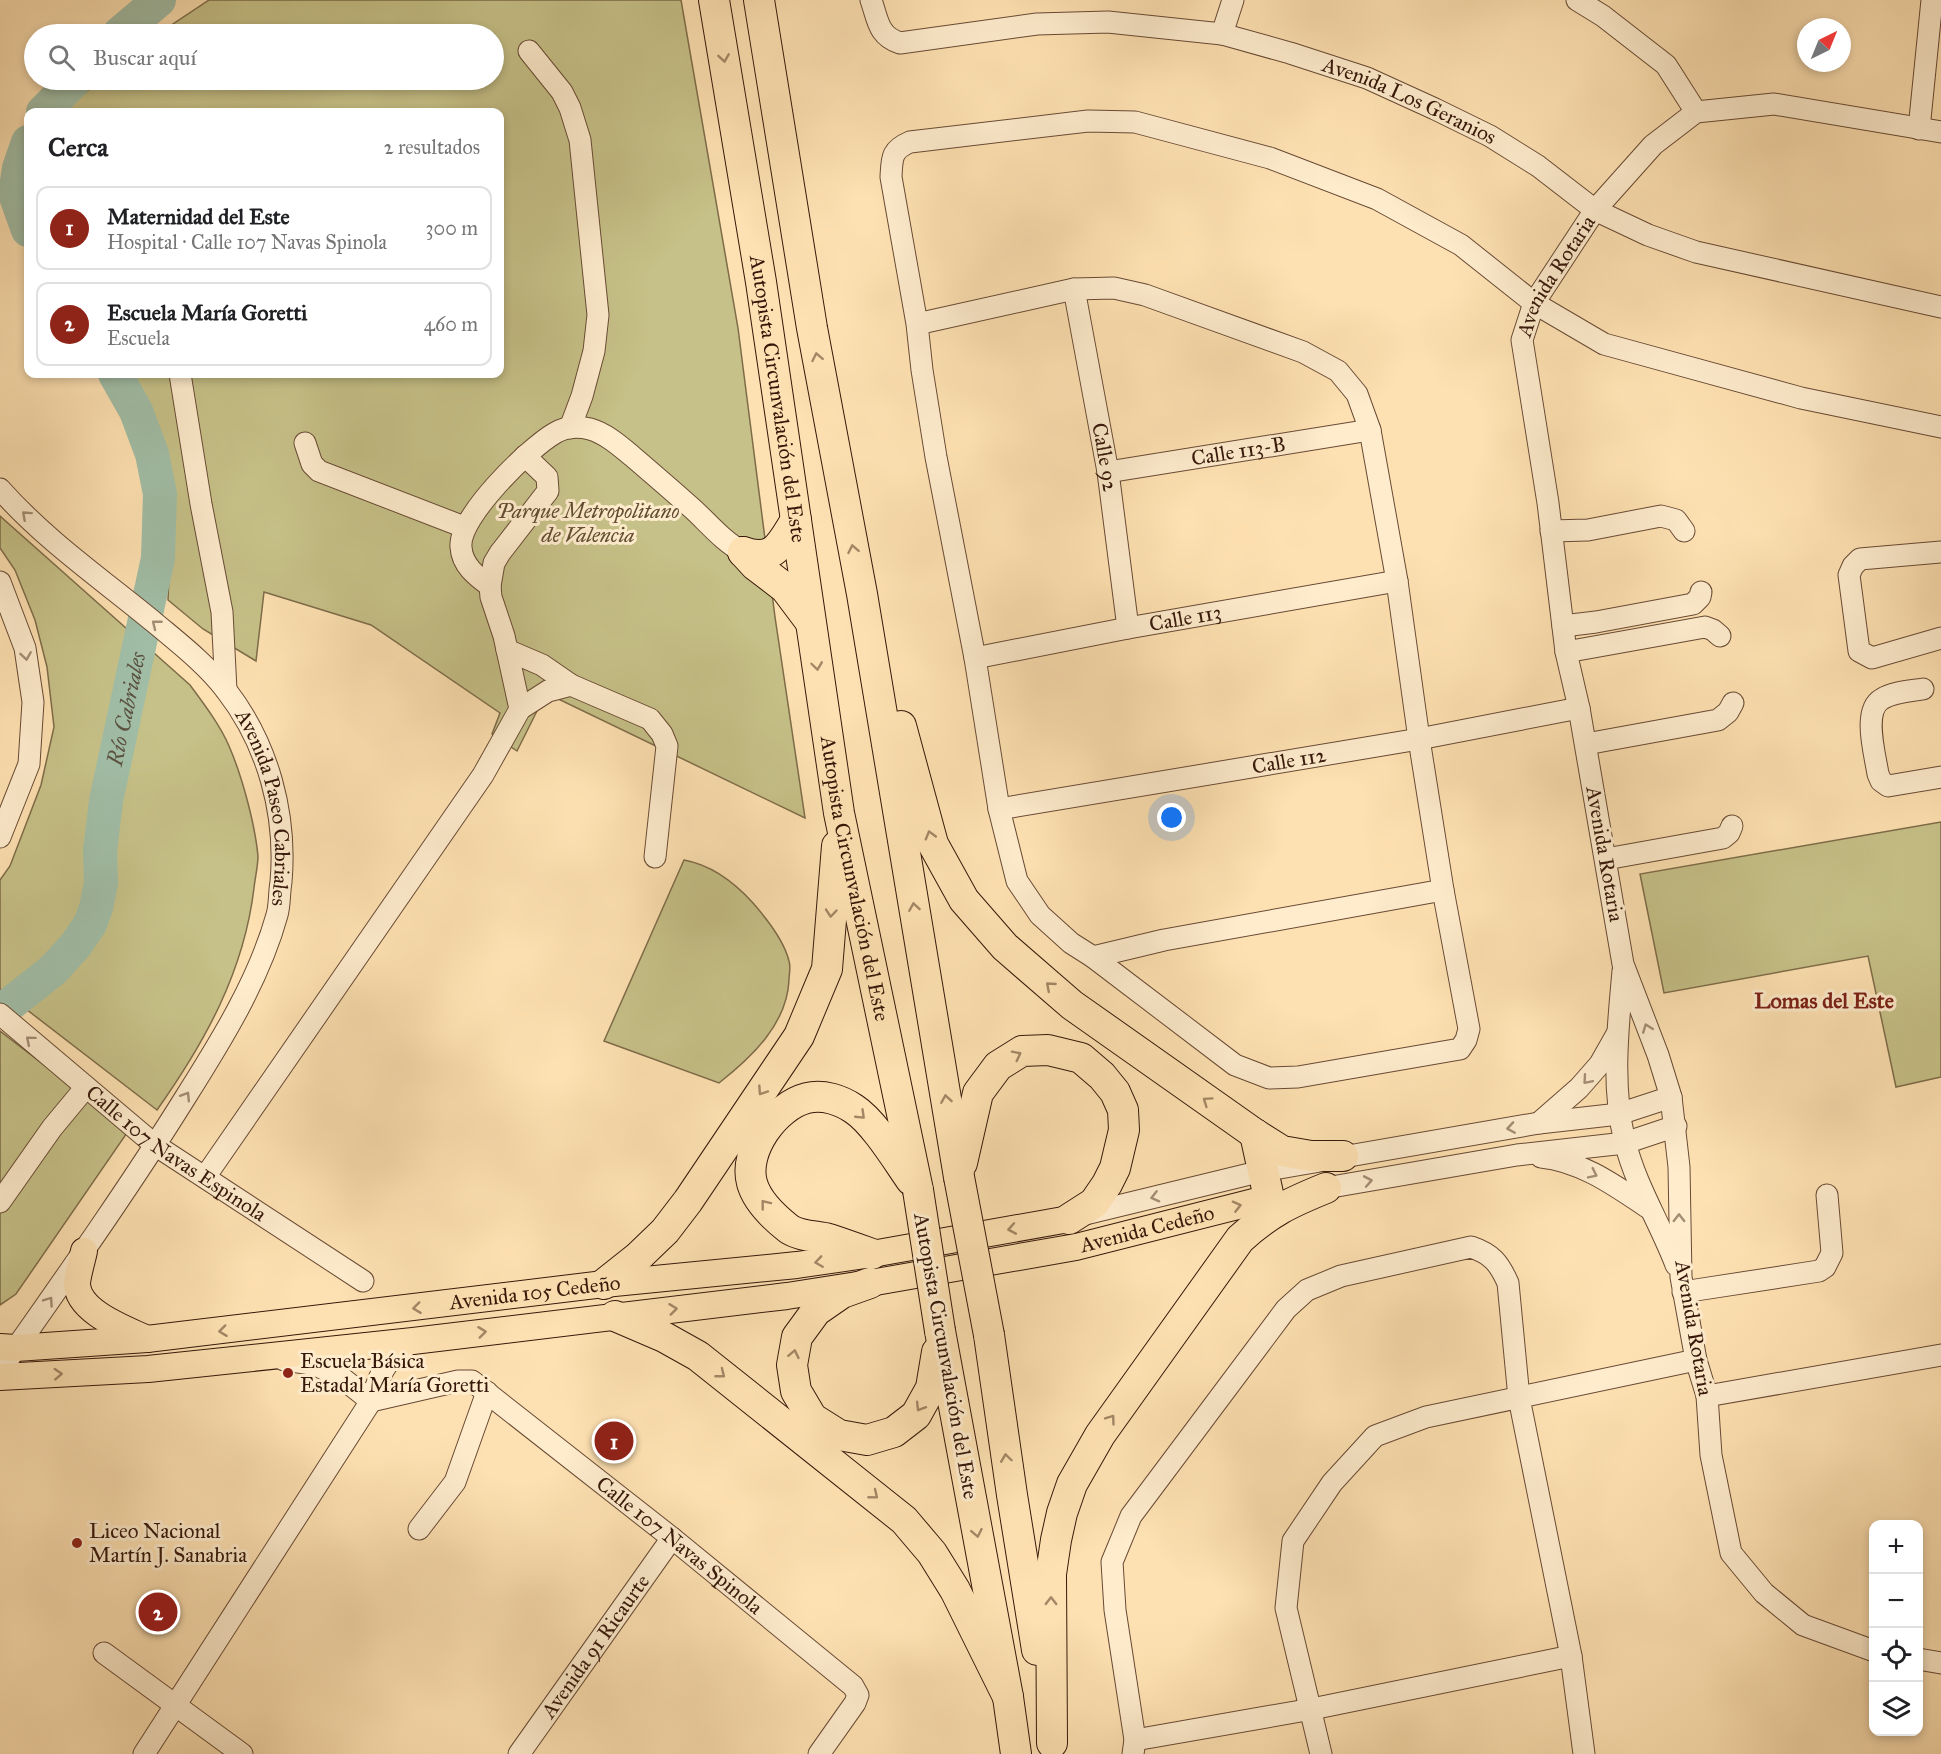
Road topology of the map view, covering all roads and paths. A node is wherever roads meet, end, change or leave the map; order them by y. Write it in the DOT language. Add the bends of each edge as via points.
graph roads {
  1 [pos="714,0"];
  2 [pos="759,0"];
  3 [pos="871,0"];
  4 [pos="1233,0"];
  5 [pos="1577,0"];
  6 [pos="1932,0"];
  7 [pos="1222,34"];
  8 [pos="529,51"];
  9 [pos="1696,111"];
  10 [pos="1919,129"];
  11 [pos="1941,132"];
  12 [pos="1595,210"];
  13 [pos="1074,289"];
  14 [pos="1534,303"];
  15 [pos="1941,307"];
  16 [pos="917,324"];
  17 [pos="181,378"];
  18 [pos="570,428"];
  19 [pos="1941,428"];
  20 [pos="1370,430"];
  21 [pos="305,443"];
  22 [pos="525,456"];
  23 [pos="1108,472"];
  24 [pos="0,489"];
  25 [pos="796,520"];
  26 [pos="464,527"];
  27 [pos="1551,531"];
  28 [pos="1684,531"];
  29 [pos="743,552"];
  30 [pos="1941,552"];
  31 [pos="1397,581"];
  32 [pos="0,582"];
  33 [pos="490,586"];
  34 [pos="1701,592"];
  35 [pos="862,594"];
  36 [pos="811,623"];
  37 [pos="1563,626"];
  38 [pos="1128,628"];
  39 [pos="1720,636"];
  40 [pos="1941,638"];
  41 [pos="507,650"];
  42 [pos="1566,652"];
  43 [pos="975,658"];
  44 [pos="571,685"];
  45 [pos="1923,689"];
  46 [pos="226,690"];
  47 [pos="1733,704"];
  48 [pos="1580,708"];
  49 [pos="520,709"];
  50 [pos="1419,739"];
  51 [pos="1586,744"];
  52 [pos="1941,777"];
  53 [pos="999,809"];
  54 [pos="839,813"];
  55 [pos="1732,826"];
  56 [pos="0,837"];
  57 [pos="655,857"];
  58 [pos="1606,859"];
  59 [pos="1443,890"];
  60 [pos="1093,957"];
  61 [pos="1623,964"];
  62 [pos="0,1014"];
  63 [pos="1618,1031"];
  64 [pos="86,1087"];
  65 [pos="1671,1098"];
  66 [pos="1619,1114"];
  67 [pos="1539,1123"];
  68 [pos="1676,1126"];
  69 [pos="1255,1134"];
  70 [pos="1625,1143"];
  71 [pos="155,1145"];
  72 [pos="1517,1155"];
  73 [pos="1343,1156"];
  74 [pos="205,1177"];
  75 [pos="959,1177"];
  76 [pos="1266,1185"];
  77 [pos="1326,1188"];
  78 [pos="918,1190"];
  79 [pos="1827,1195"];
  80 [pos="0,1203"];
  81 [pos="1650,1209"];
  82 [pos="1069,1219"];
  83 [pos="84,1251"];
  84 [pos="872,1254"];
  85 [pos="363,1281"];
  86 [pos="870,1283"];
  87 [pos="604,1284"];
  88 [pos="1682,1284"];
  89 [pos="615,1316"];
  90 [pos="940,1331"];
  91 [pos="147,1339"];
  92 [pos="413,1341"];
  93 [pos="8,1348"];
  94 [pos="1941,1355"];
  95 [pos="261,1356"];
  96 [pos="1696,1360"];
  97 [pos="0,1371"];
  98 [pos="0,1377"];
  99 [pos="487,1392"];
  100 [pos="1707,1396"];
  101 [pos="1519,1398"];
  102 [pos="371,1401"];
  103 [pos="419,1529"];
  104 [pos="672,1538"];
  105 [pos="1869,1649"];
  106 [pos="104,1653"];
  107 [pos="1571,1656"];
  108 [pos="1923,1660"];
  109 [pos="1941,1663"];
  110 [pos="1008,1697"];
  111 [pos="176,1705"];
  112 [pos="1312,1709"];
  113 [pos="1134,1747"];
  114 [pos="1053,1749"];
  115 [pos="144,1754"];
  116 [pos="242,1754"];
  117 [pos="519,1754"];
  118 [pos="819,1754"];
  119 [pos="1016,1754"];
  120 [pos="1321,1754"];
  121 [pos="1584,1754"];
  1 -- 25 [label="highway, Autopista Circunvalación del Este, one-way"];
  35 -- 2 [label="highway, Autopista Circunvalación del Este, one-way" via="812,328"];
  3 -- 7 [label="street, Avenida Los Geranios" via="882,33 900,44 1036,24 1108,22"];
  4 -- 7 [label="street"];
  5 -- 9 [label="street" via="1666,64"];
  6 -- 10 [label="street"];
  7 -- 12 [label="street, Avenida Los Geranios" via="1367,78 1435,109 1490,136"];
  8 -- 18 [label="street" via="562,92 580,140 598,315 594,351"];
  9 -- 10 [label="street" via="1774,104"];
  9 -- 12 [label="street, Avenida Rotaria" via="1653,145"];
  10 -- 11 [label="street"];
  12 -- 14 [label="street, Avenida Rotaria"];
  12 -- 15 [label="street, Avenida Los Geranios" via="1648,236 1696,252"];
  13 -- 16 [label="street"];
  13 -- 20 [label="street" via="1114,288 1144,295 1303,352 1338,371 1357,394"];
  13 -- 23 [label="street, Calle 92"];
  14 -- 16 [label="street" via="1461,245 1377,199 1270,158 1135,122 1088,121 900,146 893,156 891,177"];
  14 -- 19 [label="street" via="1605,344 1801,398"];
  14 -- 27 [label="street, Avenida Rotaria" via="1522,340"];
  16 -- 43 [label="street" via="936,457"];
  17 -- 46 [label="street" via="222,612"];
  18 -- 22 [label="street" via="554,433"];
  18 -- 29 [label="street" via="593,429 620,446"];
  20 -- 23 [label="street, Calle 113-B"];
  20 -- 31 [label="street"];
  21 -- 26 [label="street" via="312,464 319,471"];
  22 -- 26 [label="street"];
  22 -- 33 [label="street" via="547,477 548,491 497,558"];
  23 -- 38 [label="street, Calle 92"];
  46 -- 24 [label="street, Avenida Paseo Cabriales, one-way" via="201,662 54,540"];
  25 -- 29 [label="highway" via="776,550 763,555"];
  25 -- 36 [label="highway, Autopista Circunvalación del Este"];
  26 -- 33 [label="street" via="461,546 465,561 474,575"];
  27 -- 28 [label="street" via="1588,530 1661,516 1676,520"];
  27 -- 37 [label="street, Avenida Rotaria"];
  29 -- 36 [label="highway" via="785,588"];
  30 -- 40 [label="street" via="1860,559 1849,575 1859,651 1865,656 1872,658"];
  31 -- 38 [label="street, Calle 113"];
  31 -- 50 [label="street"];
  32 -- 56 [label="street, one-way" via="25,648 33,702 29,764"];
  33 -- 41 [label="street"];
  34 -- 37 [label="street" via="1693,604"];
  69 -- 35 [label="highway, one-way" via="1072,1005 1005,947 964,900 933,844"];
  75 -- 35 [label="highway, Autopista Circunvalación del Este, one-way"];
  36 -- 54 [label="highway, Autopista Circunvalación del Este, one-way"];
  37 -- 42 [label="street, Avenida Rotaria"];
  38 -- 43 [label="street, Calle 113"];
  39 -- 42 [label="street" via="1705,627"];
  41 -- 44 [label="street" via="542,665"];
  41 -- 49 [label="street"];
  42 -- 48 [label="street, Avenida Rotaria"];
  43 -- 53 [label="street"];
  44 -- 49 [label="street" via="548,691"];
  44 -- 57 [label="street" via="650,719 662,734 667,759"];
  45 -- 52 [label="street" via="1881,699 1870,715 1878,774 1888,786"];
  71 -- 46 [label="street, Avenida Paseo Cabriales, one-way" via="208,1061 253,978 278,913 283,861 280,811 251,729"];
  47 -- 51 [label="street" via="1718,720"];
  48 -- 50 [label="street, Calle 112"];
  48 -- 51 [label="street, Avenida Rotaria"];
  49 -- 74 [label="street" via="483,775"];
  50 -- 53 [label="street, Calle 112"];
  50 -- 59 [label="street"];
  51 -- 58 [label="street, Avenida Rotaria"];
  53 -- 60 [label="street" via="1017,881 1040,915"];
  54 -- 78 [label="highway, Autopista Circunvalación del Este"];
  54 -- 87 [label="highway, one-way" via="827,969 799,1036 665,1231"];
  55 -- 58 [label="street" via="1723,838"];
  58 -- 61 [label="street, Avenida Rotaria"];
  59 -- 60 [label="street" via="1164,940"];
  59 -- 60 [label="street" via="1469,1029 1460,1049 1298,1077 1269,1078 1236,1065"];
  61 -- 63 [label="street"];
  65 -- 61 [label="street, Avenida Rotaria, one-way"];
  64 -- 62 [label="street, Calle 107 Navas Espinola, one-way"];
  63 -- 66 [label="street"];
  63 -- 67 [label="street, one-way" via="1600,1064 1580,1088"];
  64 -- 71 [label="street, Calle 107 Navas Espinola"];
  64 -- 80 [label="street"];
  65 -- 66 [label="street, Avenida Cedeño"];
  65 -- 68 [label="street, Avenida Rotaria"];
  66 -- 67 [label="street, Avenida Cedeño"];
  66 -- 70 [label="street"];
  67 -- 73 [label="street, Avenida Cedeño, one-way"];
  68 -- 70 [label="street, Avenida Cedeño"];
  88 -- 68 [label="street, Avenida Rotaria, one-way"];
  69 -- 73 [label="highway" via="1282,1151"];
  69 -- 76 [label="highway"];
  70 -- 72 [label="street, Avenida Cedeño"];
  70 -- 81 [label="street"];
  71 -- 74 [label="street, Calle 107 Navas Espinola"];
  71 -- 83 [label="street, Avenida Paseo Cabriales"];
  77 -- 72 [label="street, Avenida Cedeño, one-way"];
  72 -- 81 [label="street, one-way" via="1579,1167 1607,1180"];
  73 -- 76 [label="street, Avenida Cedeño"];
  74 -- 85 [label="street, Calle 107 Navas Espinola"];
  75 -- 82 [label="highway, one-way" via="978,1093 998,1066 1022,1051 1048,1050 1081,1058 1115,1092 1123,1110 1125,1130 1107,1185 1094,1203"];
  114 -- 75 [label="highway, Autopista Circunvalación del Este, one-way, bridge" via="989,1335"];
  76 -- 77 [label="street, Avenida Cedeño"];
  76 -- 82 [label="street, Avenida Cedeño, one-way"];
  86 -- 76 [label="main road, Avenida Cedeño, one-way" via="1076,1247"];
  114 -- 77 [label="highway, one-way" via="1051,1574 1062,1513 1077,1476 1100,1435 1240,1239 1287,1204"];
  84 -- 78 [label="highway, one-way" via="792,1231 761,1201 752,1182 753,1155 761,1134 778,1114 807,1097 834,1098 867,1121"];
  78 -- 90 [label="highway, Autopista Circunvalación del Este, bridge"];
  79 -- 88 [label="street" via="1832,1253 1819,1271"];
  81 -- 88 [label="street" via="1670,1248"];
  82 -- 84 [label="main road, Avenida 105 Cedeño, one-way"];
  83 -- 91 [label="main road" via="77,1285 86,1306"];
  93 -- 83 [label="street, Avenida Paseo Cabriales, one-way"];
  84 -- 87 [label="main road, Avenida 105 Cedeño, one-way"];
  89 -- 86 [label="main road, Avenida Cedeño, one-way"];
  90 -- 86 [label="highway, one-way" via="931,1388 916,1414 894,1432 867,1440 839,1435 812,1418 796,1390 792,1365 797,1337 816,1311 842,1293"];
  87 -- 91 [label="main road, Avenida 105 Cedeño, one-way"];
  88 -- 96 [label="street, Avenida Rotaria"];
  92 -- 89 [label="main road, Avenida 105 Cedeño, one-way"];
  89 -- 110 [label="highway, one-way" via="698,1356 904,1520 932,1553 955,1590"];
  90 -- 110 [label="highway, Autopista Circunvalación del Este, one-way"];
  91 -- 93 [label="main road, Avenida 105 Cedeño"];
  92 -- 95 [label="main road, Avenida 105 Cedeño"];
  92 -- 102 [label="street" via="394,1354 379,1373"];
  93 -- 97 [label="street, Avenida Paseo Cabriales"];
  94 -- 100 [label="street"];
  98 -- 95 [label="main road, Avenida 105 Cedeño, one-way" via="148,1369"];
  95 -- 102 [label="street" via="316,1365 342,1378"];
  96 -- 100 [label="street, Avenida Rotaria"];
  96 -- 101 [label="street"];
  99 -- 102 [label="street, Calle 107 Navas Spinola" via="472,1381 458,1381"];
  99 -- 103 [label="street" via="455,1482"];
  99 -- 104 [label="street, Calle 107 Navas Spinola"];
  100 -- 105 [label="street, Avenida Rotaria" via="1712,1455 1731,1553 1764,1593 1803,1625"];
  101 -- 107 [label="street"];
  101 -- 112 [label="street" via="1426,1417 1375,1436 1332,1482 1293,1541 1286,1608"];
  101 -- 113 [label="street" via="1508,1283 1487,1252 1471,1247 1341,1276 1307,1290 1286,1309 1131,1516 1112,1562"];
  102 -- 111 [label="street"];
  104 -- 117 [label="street, Avenida 91 Ricaurte"];
  104 -- 118 [label="street, Calle 107 Navas Spinola" via="853,1686 858,1695 855,1703"];
  106 -- 111 [label="street"];
  107 -- 112 [label="street"];
  107 -- 121 [label="street"];
  108 -- 109 [label="street"];
  110 -- 119 [label="highway, Autopista Circunvalación del Este"];
  111 -- 115 [label="street"];
  111 -- 116 [label="street"];
  112 -- 113 [label="street"];
  112 -- 120 [label="street"];
}
